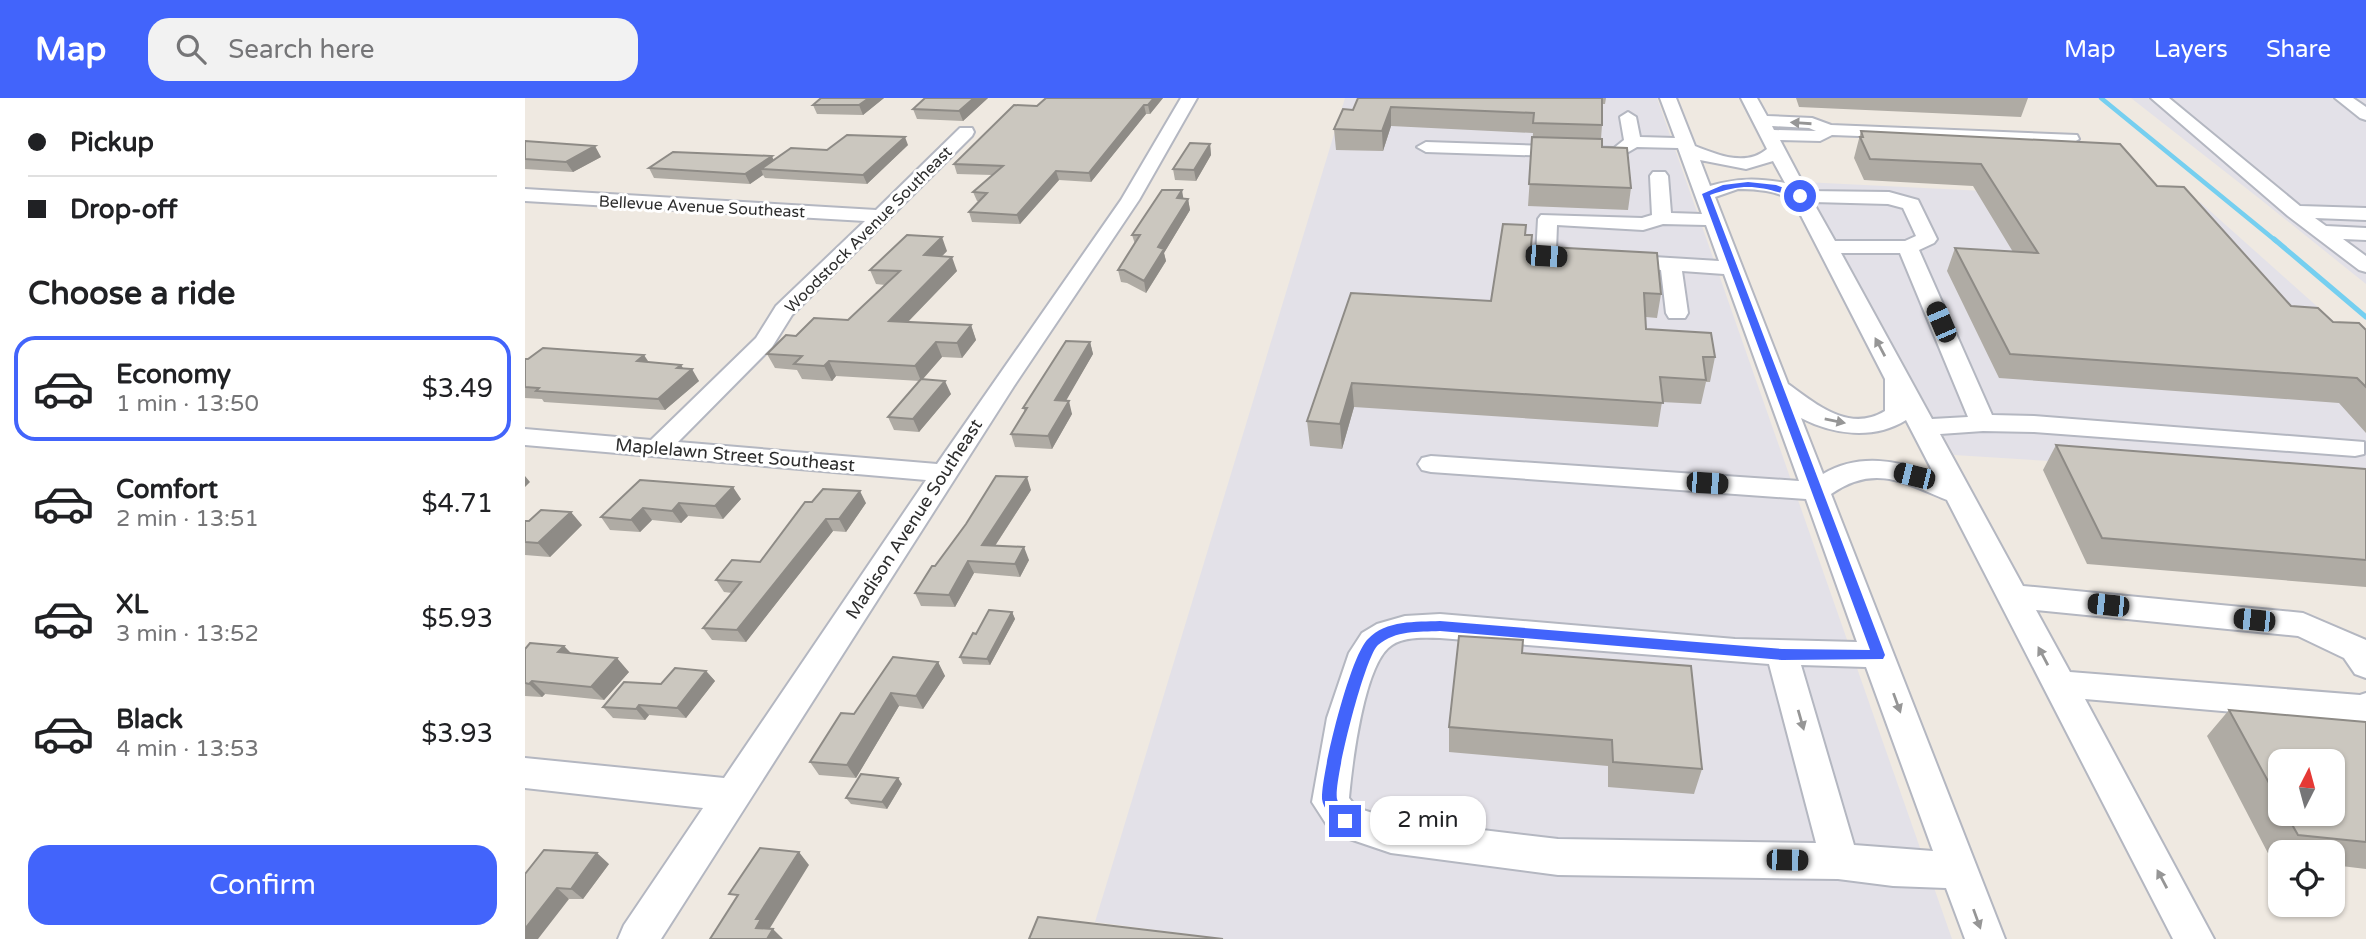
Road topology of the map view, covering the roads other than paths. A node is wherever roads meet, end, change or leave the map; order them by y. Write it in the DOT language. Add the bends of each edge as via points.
graph roads {
  1 [pos="1189,98"];
  2 [pos="1668,98"];
  3 [pos="2159,98"];
  4 [pos="2343,98"];
  5 [pos="2365,115"];
  6 [pos="1628,117"];
  7 [pos="1764,126"];
  8 [pos="966,132"];
  9 [pos="2071,139"];
  10 [pos="1633,142"];
  11 [pos="1426,147"];
  12 [pos="1687,147"];
  13 [pos="1659,176"];
  14 [pos="1705,194"];
  15 [pos="525,195"];
  16 [pos="1800,196"];
  17 [pos="2295,212"];
  18 [pos="2366,214"];
  19 [pos="878,216"];
  20 [pos="1662,218"];
  21 [pos="1715,220"];
  22 [pos="2322,232"];
  23 [pos="2366,234"];
  24 [pos="1827,247"];
  25 [pos="1908,247"];
  26 [pos="2357,253"];
  27 [pos="1671,264"];
  28 [pos="2366,267"];
  29 [pos="1733,268"];
  30 [pos="1677,313"];
  31 [pos="1896,377"];
  32 [pos="1777,387"];
  33 [pos="1983,423"];
  34 [pos="1923,428"];
  35 [pos="525,437"];
  36 [pos="657,448"];
  37 [pos="2355,448"];
  38 [pos="1431,464"];
  39 [pos="944,473"];
  40 [pos="1817,491"];
  41 [pos="1956,493"];
  42 [pos="2011,596"];
  43 [pos="1782,654"];
  44 [pos="1879,655"];
  45 [pos="2366,665"];
  46 [pos="2058,684"];
  47 [pos="2366,707"];
  48 [pos="525,773"];
  49 [pos="734,795"];
  50 [pos="1838,861"];
  51 [pos="1959,870"];
  52 [pos="638,939"];
  53 [pos="1985,939"];
  54 [pos="2194,939"];
  1 -- 39 [label="street, Madison Avenue Southeast" via="1131,200"];
  2 -- 12 [label="street"];
  3 -- 17 [label="street"];
  4 -- 5 [label="street"];
  6 -- 10 [label="street"];
  7 -- 9 [label="street" via="1820,136 1828,130"];
  7 -- 12 [label="street" via="1771,156 1750,163 1713,160"];
  7 -- 16 [label="street"];
  8 -- 19 [label="street, Woodstock Avenue Southeast"];
  10 -- 11 [label="street" via="1618,153"];
  10 -- 12 [label="street"];
  12 -- 14 [label="street"];
  13 -- 20 [label="street"];
  14 -- 16 [label="street" via="1748,184 1774,186"];
  14 -- 21 [label="street"];
  15 -- 19 [label="street, Bellevue Avenue Southeast"];
  16 -- 24 [label="street"];
  16 -- 25 [label="street" via="1903,200 1910,204 1927,239"];
  17 -- 18 [label="street"];
  17 -- 22 [label="street"];
  19 -- 36 [label="street, Woodstock Avenue Southeast" via="784,311 746,361"];
  20 -- 21 [label="street"];
  20 -- 27 [label="street" via="1643,224 1548,219 1546,256"];
  21 -- 29 [label="street"];
  22 -- 23 [label="street"];
  22 -- 26 [label="street"];
  24 -- 25 [label="street"];
  31 -- 24 [label="street, one-way"];
  25 -- 33 [label="street"];
  26 -- 28 [label="street"];
  27 -- 29 [label="street"];
  27 -- 30 [label="street"];
  29 -- 32 [label="street"];
  32 -- 31 [label="street, one-way" via="1802,408 1828,421 1874,424 1898,414"];
  31 -- 34 [label="street"];
  32 -- 40 [label="street"];
  33 -- 34 [label="street"];
  33 -- 37 [label="street"];
  34 -- 41 [label="street"];
  35 -- 36 [label="street, Maplelawn Street Southeast"];
  36 -- 39 [label="street, Maplelawn Street Southeast"];
  38 -- 40 [label="street"];
  39 -- 49 [label="street, Madison Avenue Southeast"];
  40 -- 41 [label="street" via="1849,472 1888,469"];
  40 -- 44 [label="street"];
  41 -- 42 [label="street"];
  42 -- 45 [label="street" via="2303,625 2355,649"];
  46 -- 42 [label="street, one-way"];
  43 -- 44 [label="street"];
  43 -- 50 [label="street, one-way"];
  43 -- 50 [label="street" via="1440,626 1399,627 1372,642 1357,673 1332,774 1330,802 1345,821 1391,836 1558,857"];
  44 -- 51 [label="street, one-way"];
  46 -- 47 [label="street"];
  54 -- 46 [label="street, one-way"];
  48 -- 49 [label="street"];
  49 -- 52 [label="street, Madison Avenue Southeast"];
  50 -- 51 [label="street"];
  51 -- 53 [label="street, one-way"];
}
